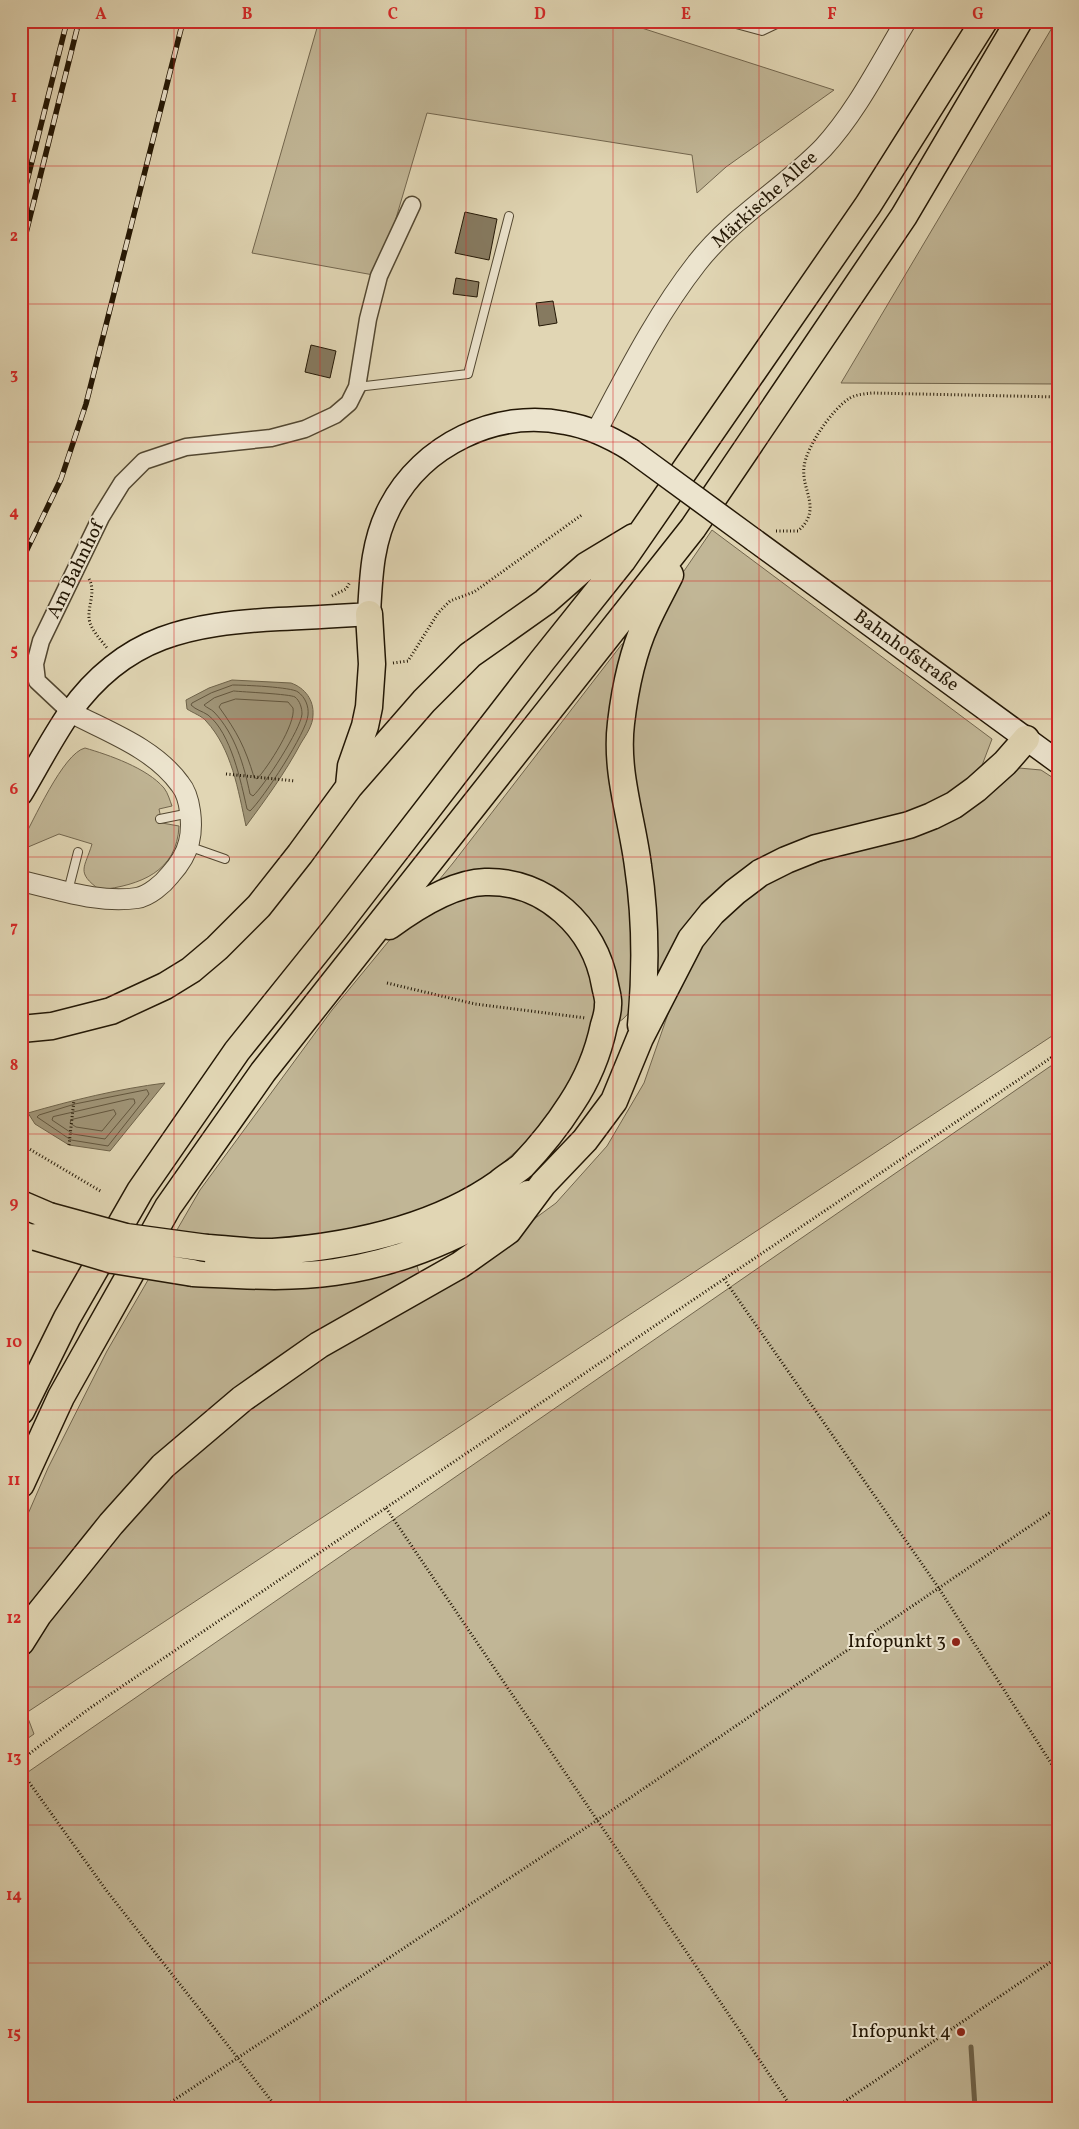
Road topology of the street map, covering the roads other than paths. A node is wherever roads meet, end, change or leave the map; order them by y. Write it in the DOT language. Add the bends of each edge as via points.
graph roads {
  1 [pos="725,21"];
  2 [pos="783,21"];
  3 [pos="906,21"];
  4 [pos="984,21"];
  5 [pos="1019,21"];
  6 [pos="412,205"];
  7 [pos="509,216"];
  8 [pos="357,387"];
  9 [pos="596,432"];
  10 [pos="692,528"];
  11 [pos="645,530"];
  12 [pos="369,614"];
  13 [pos="70,712"];
  14 [pos="1026,739"];
  15 [pos="1058,762"];
  16 [pos="349,787"];
  17 [pos="21,794"];
  18 [pos="191,813"];
  19 [pos="160,819"];
  20 [pos="188,846"];
  21 [pos="78,852"];
  22 [pos="225,859"];
  23 [pos="21,880"];
  24 [pos="68,892"];
  25 [pos="366,942"];
  26 [pos="21,1029"];
  27 [pos="640,1038"];
  28 [pos="543,1184"];
  29 [pos="21,1204"];
  30 [pos="35,1228"];
  31 [pos="21,1411"];
  32 [pos="21,1484"];
  33 [pos="21,1642"];
  1 -- 2 [label="lane" via="762,31"];
  3 -- 9 [label="street, Märkische Allee" via="850,112 824,147 733,224 697,263 654,328"];
  4 -- 11 [label="highway" via="868,205"];
  5 -- 10 [label="highway" via="904,216"];
  6 -- 8 [label="street, Am Bahnhof" via="379,276"];
  7 -- 8 [label="lane" via="468,374"];
  8 -- 13 [label="street, Am Bahnhof" via="348,403 335,415 305,429 270,438 186,446 144,461 122,483 101,517 42,641 35,664 37,681"];
  9 -- 12 [label="main road, Bahnhofstraße" via="547,420 504,423 465,435 429,458 399,492 382,526 372,560"];
  9 -- 14 [label="main road, Bahnhofstraße, bridge" via="631,450 762,535"];
  10 -- 25 [label="highway"];
  10 -- 27 [label="highway" via="645,624 630,669 621,724 620,761 638,865 646,949"];
  11 -- 16 [label="highway" via="586,566 545,602 470,655 424,701"];
  11 -- 31 [label="highway" via="237,1051 140,1191 67,1318"];
  12 -- 13 [label="main road" via="213,624 170,634 114,664"];
  12 -- 16 [label="highway" via="372,664 369,707 351,766"];
  13 -- 17 [label="main road"];
  13 -- 18 [label="street, Am Bahnhof" via="155,757 182,785"];
  14 -- 15 [label="main road, Bahnhofstraße"];
  14 -- 27 [label="highway" via="1005,763 954,805 909,825 816,848 760,873 735,892 692,938"];
  16 -- 26 [label="highway" via="259,906 191,970 157,991 111,1011 62,1024"];
  18 -- 19 [label="lane"];
  18 -- 20 [label="street, Am Bahnhof"];
  20 -- 22 [label="lane"];
  20 -- 24 [label="street, Am Bahnhof" via="181,862 163,884 139,898 109,899"];
  21 -- 24 [label="lane"];
  23 -- 24 [label="street, Am Bahnhof"];
  25 -- 30 [label="highway, bridge" via="414,908 448,890 484,882 525,886 565,910 590,940 602,969 608,1006 600,1043 585,1082 558,1125 521,1167 477,1198 429,1221 384,1235 337,1244 271,1252"];
  25 -- 32 [label="highway" via="263,1072 168,1207 61,1397"];
  27 -- 28 [label="highway" via="614,1101 585,1140"];
  28 -- 30 [label="highway, bridge" via="494,1216 441,1243 388,1261 335,1272 273,1276 193,1273 112,1260"];
  28 -- 33 [label="highway" via="508,1231 460,1265 319,1345 242,1399 163,1466 111,1524 38,1615"];
  29 -- 30 [label="highway"];
}
